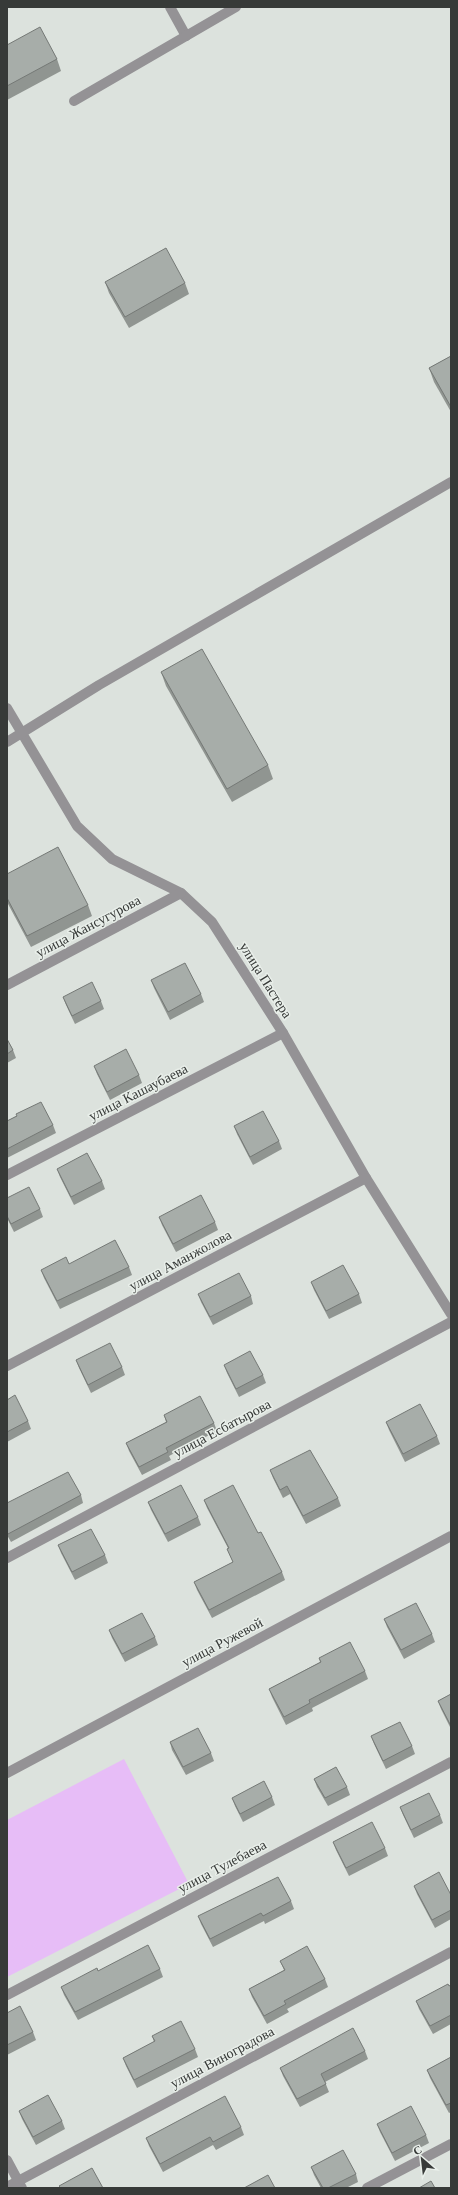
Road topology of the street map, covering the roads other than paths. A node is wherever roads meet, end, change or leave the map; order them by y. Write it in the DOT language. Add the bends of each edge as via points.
graph roads {
  1 [pos="170,7"];
  2 [pos="236,7"];
  3 [pos="186,36"];
  4 [pos="74,101"];
  5 [pos="451,482"];
  6 [pos="7,708"];
  7 [pos="22,734"];
  8 [pos="7,742"];
  9 [pos="181,893"];
  10 [pos="7,985"];
  11 [pos="282,1033"];
  12 [pos="7,1175"];
  13 [pos="366,1178"];
  14 [pos="451,1314"];
  15 [pos="451,1322"];
  16 [pos="7,1366"];
  17 [pos="451,1536"];
  18 [pos="7,1558"];
  19 [pos="451,1762"];
  20 [pos="7,1773"];
  21 [pos="451,1952"];
  22 [pos="7,1995"];
  23 [pos="451,2144"];
  24 [pos="7,2160"];
  25 [pos="20,2184"];
  26 [pos="7,2187"];
  27 [pos="367,2188"];
  1 -- 3 [label="street"];
  2 -- 3 [label="street"];
  3 -- 4 [label="street"];
  5 -- 7 [label="street" via="99,685"];
  6 -- 7 [label="street, улица Пастера"];
  7 -- 8 [label="street"];
  7 -- 9 [label="street, улица Пастера" via="77,826 112,859"];
  9 -- 10 [label="street, улица Жансугурова"];
  9 -- 11 [label="street, улица Пастера" via="212,922"];
  11 -- 12 [label="street, улица Кашаубаева"];
  11 -- 13 [label="street, улица Пастера"];
  13 -- 14 [label="street, улица Пастера"];
  13 -- 16 [label="street, улица Аманжолова"];
  15 -- 18 [label="street, улица Есбатырова"];
  17 -- 20 [label="street, улица Ружевой"];
  19 -- 22 [label="street, улица Тулебаева"];
  21 -- 25 [label="street, улица Виноградова"];
  23 -- 27 [label="street"];
  24 -- 25 [label="street"];
  25 -- 26 [label="street, улица Виноградова"];
}
